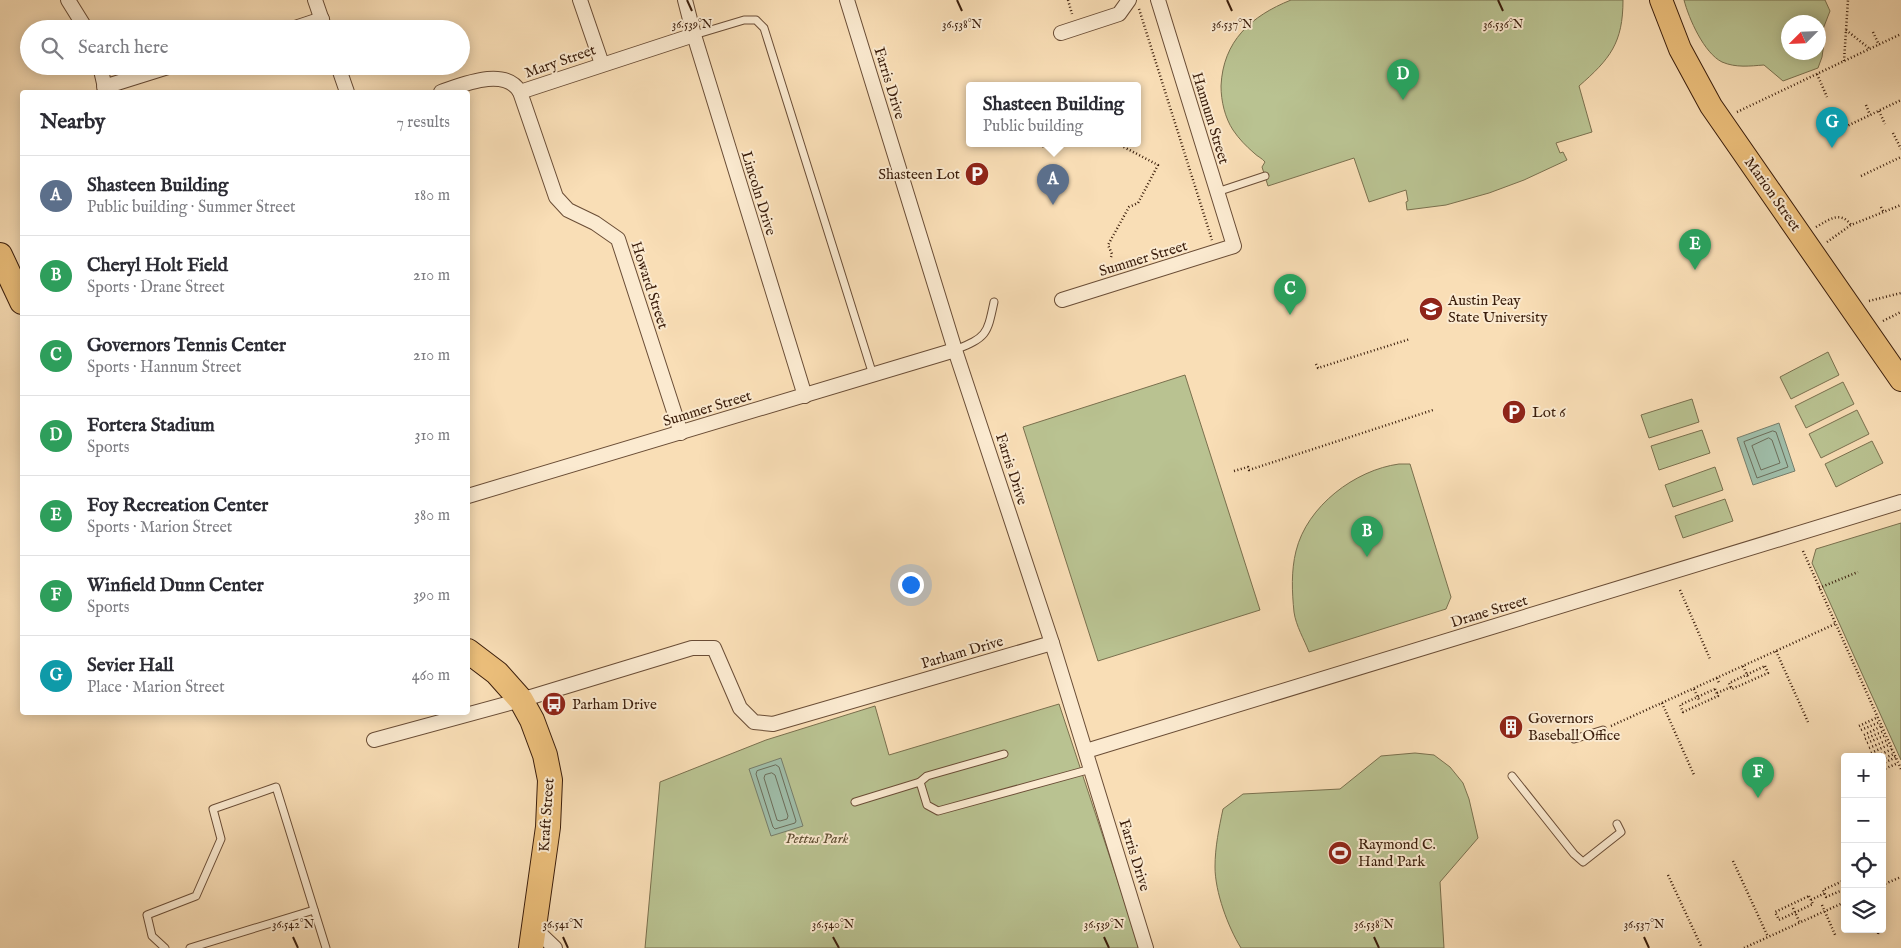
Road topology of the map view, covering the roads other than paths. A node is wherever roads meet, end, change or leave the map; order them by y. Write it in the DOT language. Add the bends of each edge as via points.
graph roads {
  1 [pos="68,0"];
  2 [pos="315,0"];
  3 [pos="580,0"];
  4 [pos="685,0"];
  5 [pos="847,0"];
  6 [pos="1158,0"];
  7 [pos="1661,0"];
  8 [pos="1134,4"];
  9 [pos="80,20"];
  10 [pos="322,20"];
  11 [pos="1061,33"];
  12 [pos="694,35"];
  13 [pos="602,64"];
  14 [pos="102,75"];
  15 [pos="146,75"];
  16 [pos="341,75"];
  17 [pos="105,90"];
  18 [pos="346,90"];
  19 [pos="447,90"];
  20 [pos="520,92"];
  21 [pos="1265,176"];
  22 [pos="1217,192"];
  23 [pos="1234,246"];
  24 [pos="0,254"];
  25 [pos="20,298"];
  26 [pos="1062,300"];
  27 [pos="994,302"];
  28 [pos="955,350"];
  29 [pos="873,375"];
  30 [pos="1901,380"];
  31 [pos="805,396"];
  32 [pos="680,433"];
  33 [pos="470,495"];
  34 [pos="1901,502"];
  35 [pos="1052,643"];
  36 [pos="470,652"];
  37 [pos="521,700"];
  38 [pos="470,714"];
  39 [pos="466,715"];
  40 [pos="1603,730"];
  41 [pos="1574,739"];
  42 [pos="374,740"];
  43 [pos="1086,751"];
  44 [pos="1004,754"];
  45 [pos="1092,769"];
  46 [pos="1512,776"];
  47 [pos="920,782"];
  48 [pos="855,802"];
  49 [pos="1617,824"];
  50 [pos="314,910"];
  51 [pos="532,938"];
  52 [pos="165,948"];
  53 [pos="190,948"];
  54 [pos="326,948"];
  55 [pos="555,948"];
  56 [pos="1146,948"];
  1 -- 9 [label="street"];
  2 -- 10 [label="street"];
  3 -- 13 [label="street"];
  4 -- 12 [label="street, Lincoln Drive"];
  5 -- 28 [label="street, Farris Drive"];
  6 -- 22 [label="street, Hannum Street"];
  7 -- 30 [label="main road, Marion Street" via="1680,49 1711,106"];
  8 -- 11 [label="street" via="1119,14"];
  12 -- 13 [label="street, Mary Street"];
  12 -- 29 [label="lane" via="744,20 756,20 764,28"];
  12 -- 31 [label="street, Lincoln Drive"];
  13 -- 20 [label="street, Mary Street"];
  14 -- 17 [label="street"];
  15 -- 17 [label="street"];
  16 -- 18 [label="street"];
  19 -- 20 [label="street, Mary Street" via="479,80 500,79 516,85"];
  20 -- 32 [label="street, Howard Street" via="556,197 568,210 618,239"];
  21 -- 22 [label="lane"];
  22 -- 23 [label="street, Hannum Street"];
  23 -- 26 [label="street, Summer Street"];
  24 -- 25 [label="highway"];
  27 -- 28 [label="lane" via="988,330 978,341"];
  28 -- 29 [label="street, Summer Street"];
  28 -- 35 [label="street, Farris Drive"];
  29 -- 31 [label="street, Summer Street"];
  31 -- 32 [label="street, Summer Street"];
  32 -- 33 [label="street, Summer Street"];
  34 -- 43 [label="street, Drane Street"];
  35 -- 37 [label="street, Parham Drive" via="774,724 754,722 740,708 714,648 692,648"];
  35 -- 43 [label="street, Farris Drive"];
  36 -- 37 [label="highway, Kraft Street" via="497,673"];
  37 -- 38 [label="street, Parham Drive"];
  37 -- 51 [label="highway, Kraft Street" via="545,755 550,780 548,827"];
  39 -- 42 [label="street, Parham Drive"];
  40 -- 41 [label="lane"];
  43 -- 45 [label="street, Farris Drive"];
  44 -- 47 [label="lane" via="927,776"];
  45 -- 47 [label="lane" via="938,811 927,805"];
  45 -- 56 [label="street, Farris Drive"];
  46 -- 49 [label="lane" via="1583,862 1621,832"];
  47 -- 48 [label="lane"];
  50 -- 52 [label="lane" via="276,787 213,810 221,840 196,896 147,915 152,936"];
  50 -- 53 [label="lane"];
  50 -- 54 [label="lane"];
  51 -- 55 [label="street"];
}
